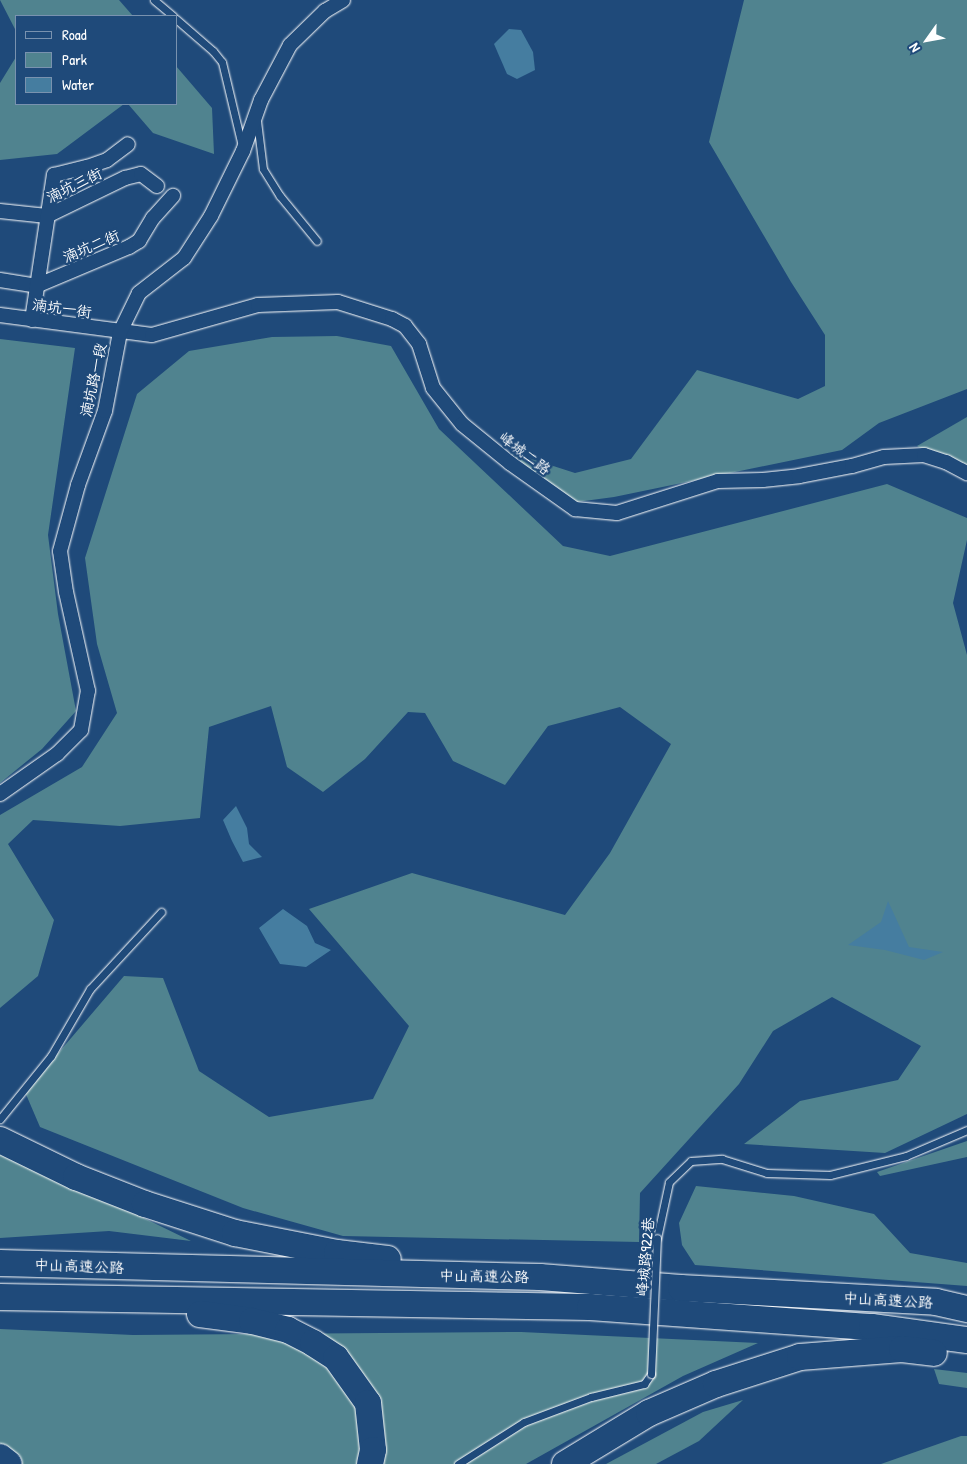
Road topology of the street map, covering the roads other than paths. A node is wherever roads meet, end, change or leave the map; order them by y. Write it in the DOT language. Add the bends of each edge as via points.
graph roads {
  1 [pos="154,0"];
  2 [pos="343,0"];
  3 [pos="172,15"];
  4 [pos="178,21"];
  5 [pos="257,113"];
  6 [pos="128,144"];
  7 [pos="243,152"];
  8 [pos="157,186"];
  9 [pos="173,196"];
  10 [pos="0,211"];
  11 [pos="47,216"];
  12 [pos="317,241"];
  13 [pos="0,280"];
  14 [pos="36,286"];
  15 [pos="0,315"];
  16 [pos="32,320"];
  17 [pos="120,332"];
  18 [pos="967,473"];
  19 [pos="0,794"];
  20 [pos="161,912"];
  21 [pos="0,1119"];
  22 [pos="967,1130"];
  23 [pos="0,1140"];
  24 [pos="0,1263"];
  25 [pos="540,1277"];
  26 [pos="0,1297"];
  27 [pos="76,1298"];
  28 [pos="967,1309"];
  29 [pos="967,1340"];
  30 [pos="967,1354"];
  31 [pos="0,1457"];
  32 [pos="9,1464"];
  33 [pos="370,1464"];
  34 [pos="458,1464"];
  35 [pos="565,1464"];
  1 -- 3 [label="lane"];
  2 -- 5 [label="street, 湳坑路一段" via="325,11 290,45"];
  4 -- 7 [label="lane" via="222,62"];
  5 -- 7 [label="street, 湳坑路一段"];
  5 -- 12 [label="lane" via="263,169 280,196"];
  6 -- 11 [label="street" via="107,160 54,175"];
  7 -- 17 [label="street, 湳坑路一段" via="211,216 184,258 139,293"];
  8 -- 11 [label="street, 湳坑三街" via="141,174 125,178"];
  9 -- 14 [label="street, 湳坑二街" via="153,218 139,241"];
  10 -- 11 [label="street, 湳坑三街"];
  11 -- 14 [label="street"];
  13 -- 14 [label="street"];
  14 -- 16 [label="street"];
  15 -- 16 [label="street, 湳坑一街"];
  16 -- 17 [label="street, 湳坑一街"];
  17 -- 18 [label="street, 峰城二路" via="152,335 258,305 338,302 392,319 404,326 419,344 433,388 462,424 575,509 617,513 718,482 799,476 884,457 924,455"];
  17 -- 19 [label="street, 湳坑路一段" via="105,410 78,485 60,551 88,691 81,730 57,754"];
  20 -- 21 [label="lane" via="90,989 51,1056"];
  22 -- 34 [label="lane, 峰城路922巷, bridge" via="906,1156 830,1175 767,1173 722,1159 691,1161 669,1182 657,1238 651,1374 644,1384 590,1397 524,1422"];
  23 -- 25 [label="highway" via="76,1177 145,1204 235,1233 337,1253"];
  24 -- 25 [label="highway, 中山高速公路"];
  25 -- 28 [label="highway, 中山高速公路" via="690,1289 936,1302"];
  26 -- 27 [label="highway, 中山高速公路"];
  27 -- 29 [label="highway, 中山高速公路" via="590,1307 872,1327"];
  27 -- 33 [label="highway" via="252,1321 288,1330 313,1343 336,1358 368,1403 373,1450"];
  30 -- 35 [label="highway" via="902,1349 800,1357 716,1384 649,1413"];
  31 -- 32 [label="highway"];
}
